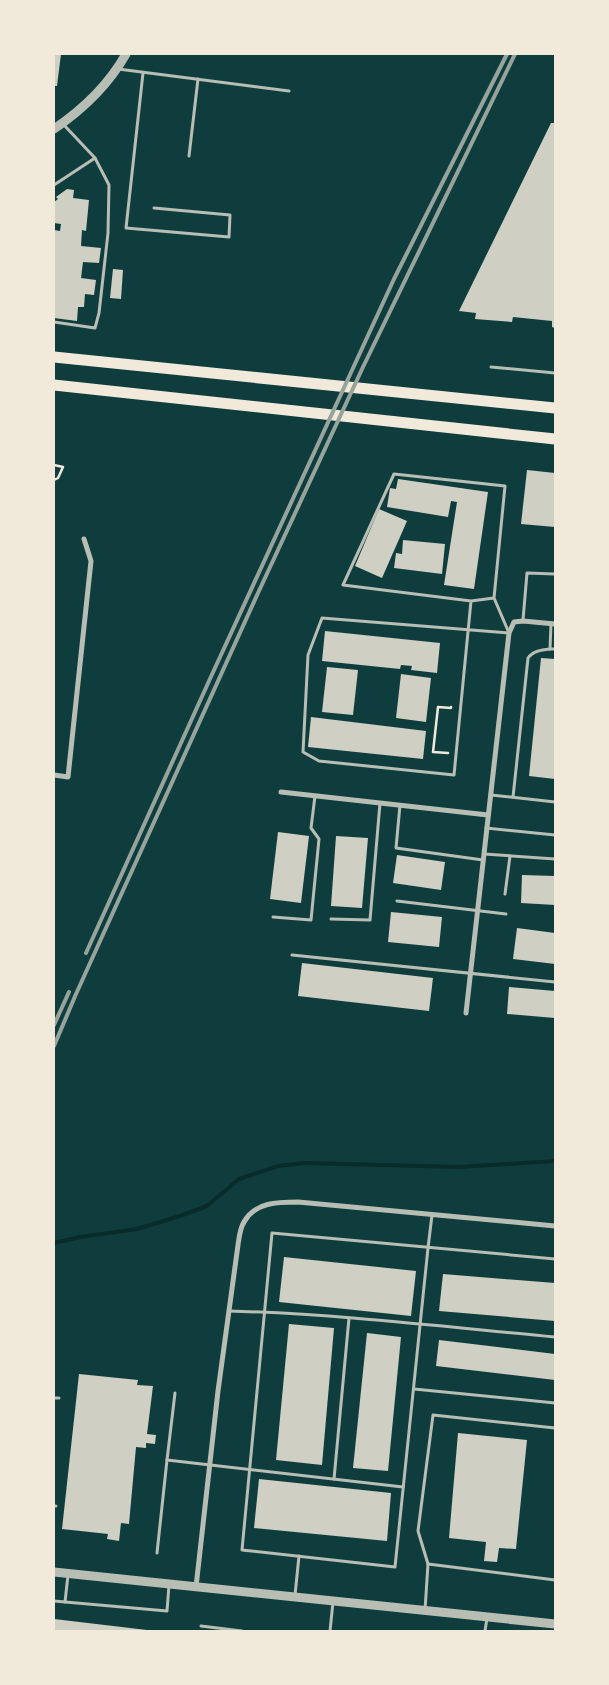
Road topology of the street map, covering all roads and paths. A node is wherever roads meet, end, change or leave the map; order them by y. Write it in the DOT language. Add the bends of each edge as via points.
graph roads {
  1 [pos="126,54"];
  2 [pos="117,69"];
  3 [pos="142,73"];
  4 [pos="198,79"];
  5 [pos="289,91"];
  6 [pos="63,123"];
  7 [pos="54,129"];
  8 [pos="189,156"];
  9 [pos="95,158"];
  10 [pos="54,186"];
  11 [pos="154,208"];
  12 [pos="54,322"];
  13 [pos="54,357"];
  14 [pos="491,366"];
  15 [pos="555,373"];
  16 [pos="54,385"];
  17 [pos="555,408"];
  18 [pos="555,439"];
  19 [pos="54,465"];
  20 [pos="54,480"];
  21 [pos="84,539"];
  22 [pos="555,574"];
  23 [pos="494,598"];
  24 [pos="471,601"];
  25 [pos="523,621"];
  26 [pos="553,624"];
  27 [pos="469,628"];
  28 [pos="509,632"];
  29 [pos="550,649"];
  30 [pos="555,649"];
  31 [pos="452,699"];
  32 [pos="456,754"];
  33 [pos="54,776"];
  34 [pos="281,792"];
  35 [pos="491,795"];
  36 [pos="315,796"];
  37 [pos="513,797"];
  38 [pos="555,802"];
  39 [pos="380,803"];
  40 [pos="400,805"];
  41 [pos="488,815"];
  42 [pos="486,828"];
  43 [pos="555,835"];
  44 [pos="484,854"];
  45 [pos="510,856"];
  46 [pos="483,860"];
  47 [pos="555,860"];
  48 [pos="505,894"];
  49 [pos="397,901"];
  50 [pos="477,911"];
  51 [pos="506,914"];
  52 [pos="273,917"];
  53 [pos="331,919"];
  54 [pos="292,955"];
  55 [pos="470,975"];
  56 [pos="555,982"];
  57 [pos="466,1012"];
  58 [pos="432,1215"];
  59 [pos="555,1226"];
  60 [pos="428,1248"];
  61 [pos="555,1260"];
  62 [pos="229,1311"];
  63 [pos="265,1312"];
  64 [pos="349,1318"];
  65 [pos="420,1325"];
  66 [pos="555,1337"];
  67 [pos="414,1389"];
  68 [pos="175,1393"];
  69 [pos="54,1398"];
  70 [pos="59,1398"];
  71 [pos="555,1403"];
  72 [pos="555,1428"];
  73 [pos="167,1460"];
  74 [pos="210,1465"];
  75 [pos="250,1470"];
  76 [pos="334,1479"];
  77 [pos="403,1486"];
  78 [pos="157,1554"];
  79 [pos="299,1556"];
  80 [pos="428,1564"];
  81 [pos="54,1572"];
  82 [pos="68,1574"];
  83 [pos="555,1580"];
  84 [pos="170,1584"];
  85 [pos="196,1587"];
  86 [pos="295,1597"];
  87 [pos="54,1601"];
  88 [pos="333,1601"];
  89 [pos="65,1602"];
  90 [pos="425,1610"];
  91 [pos="487,1617"];
  92 [pos="555,1624"];
  93 [pos="200,1626"];
  94 [pos="242,1631"];
  95 [pos="330,1631"];
  96 [pos="485,1631"];
  1 -- 2 [label="street"];
  2 -- 3 [label="lane"];
  2 -- 6 [label="street" via="93,97"];
  3 -- 4 [label="lane"];
  3 -- 11 [label="lane" via="126,228 229,237 230,215"];
  4 -- 5 [label="lane"];
  4 -- 8 [label="lane"];
  6 -- 7 [label="street"];
  6 -- 9 [label="lane"];
  9 -- 10 [label="lane"];
  9 -- 12 [label="lane" via="109,185 108,233 99,314 95,328"];
  13 -- 17 [label="main road"];
  14 -- 15 [label="lane"];
  16 -- 18 [label="main road"];
  19 -- 20 [label="path" via="63,467"];
  21 -- 33 [label="street" via="91,561 68,777"];
  22 -- 25 [label="lane" via="527,572"];
  23 -- 24 [label="lane"];
  23 -- 24 [label="lane" via="505,486 394,474 343,584"];
  23 -- 28 [label="lane"];
  24 -- 27 [label="lane"];
  25 -- 26 [label="street"];
  25 -- 28 [label="street" via="514,622"];
  26 -- 29 [label="lane"];
  27 -- 28 [label="lane"];
  27 -- 32 [label="lane"];
  27 -- 32 [label="lane" via="322,618 308,656 303,752 319,761 454,775"];
  28 -- 35 [label="street"];
  29 -- 30 [label="lane"];
  29 -- 37 [label="lane" via="536,651 528,658"];
  31 -- 32 [label="path" via="451,708 438,707 433,752"];
  34 -- 36 [label="street"];
  35 -- 37 [label="lane"];
  35 -- 41 [label="street"];
  36 -- 39 [label="street"];
  36 -- 52 [label="lane" via="311,828 318,839 312,920"];
  37 -- 38 [label="lane"];
  39 -- 40 [label="street"];
  39 -- 53 [label="lane" via="370,920"];
  40 -- 41 [label="street"];
  40 -- 46 [label="lane" via="396,848"];
  41 -- 42 [label="street"];
  42 -- 43 [label="lane"];
  42 -- 44 [label="street"];
  44 -- 45 [label="lane"];
  44 -- 46 [label="street"];
  45 -- 47 [label="lane"];
  45 -- 48 [label="lane"];
  46 -- 50 [label="street"];
  49 -- 50 [label="lane"];
  50 -- 51 [label="lane"];
  50 -- 55 [label="street"];
  54 -- 55 [label="lane"];
  55 -- 56 [label="lane"];
  55 -- 57 [label="street"];
  58 -- 59 [label="street"];
  58 -- 60 [label="lane"];
  58 -- 62 [label="street" via="298,1202 260,1206 243,1223"];
  60 -- 61 [label="lane"];
  60 -- 63 [label="lane" via="272,1233"];
  60 -- 65 [label="lane"];
  62 -- 63 [label="lane"];
  62 -- 74 [label="street"];
  63 -- 64 [label="lane"];
  63 -- 75 [label="lane"];
  64 -- 65 [label="lane"];
  64 -- 76 [label="lane"];
  65 -- 66 [label="lane"];
  65 -- 67 [label="lane"];
  67 -- 71 [label="lane"];
  67 -- 77 [label="lane"];
  68 -- 73 [label="lane"];
  69 -- 70 [label="lane"];
  72 -- 80 [label="lane" via="433,1415 418,1531"];
  73 -- 74 [label="lane"];
  73 -- 78 [label="lane"];
  74 -- 75 [label="lane"];
  74 -- 85 [label="street"];
  75 -- 76 [label="lane"];
  75 -- 79 [label="lane" via="242,1550"];
  76 -- 77 [label="lane"];
  77 -- 79 [label="lane" via="395,1567"];
  79 -- 86 [label="lane"];
  80 -- 83 [label="lane"];
  80 -- 90 [label="lane"];
  81 -- 82 [label="street"];
  82 -- 84 [label="street"];
  82 -- 89 [label="lane"];
  84 -- 85 [label="street"];
  84 -- 89 [label="lane" via="167,1611"];
  85 -- 86 [label="street"];
  86 -- 88 [label="street"];
  87 -- 89 [label="lane"];
  88 -- 90 [label="street"];
  88 -- 95 [label="lane"];
  90 -- 91 [label="street"];
  91 -- 92 [label="street"];
  91 -- 96 [label="lane"];
  93 -- 94 [label="lane"];
}
